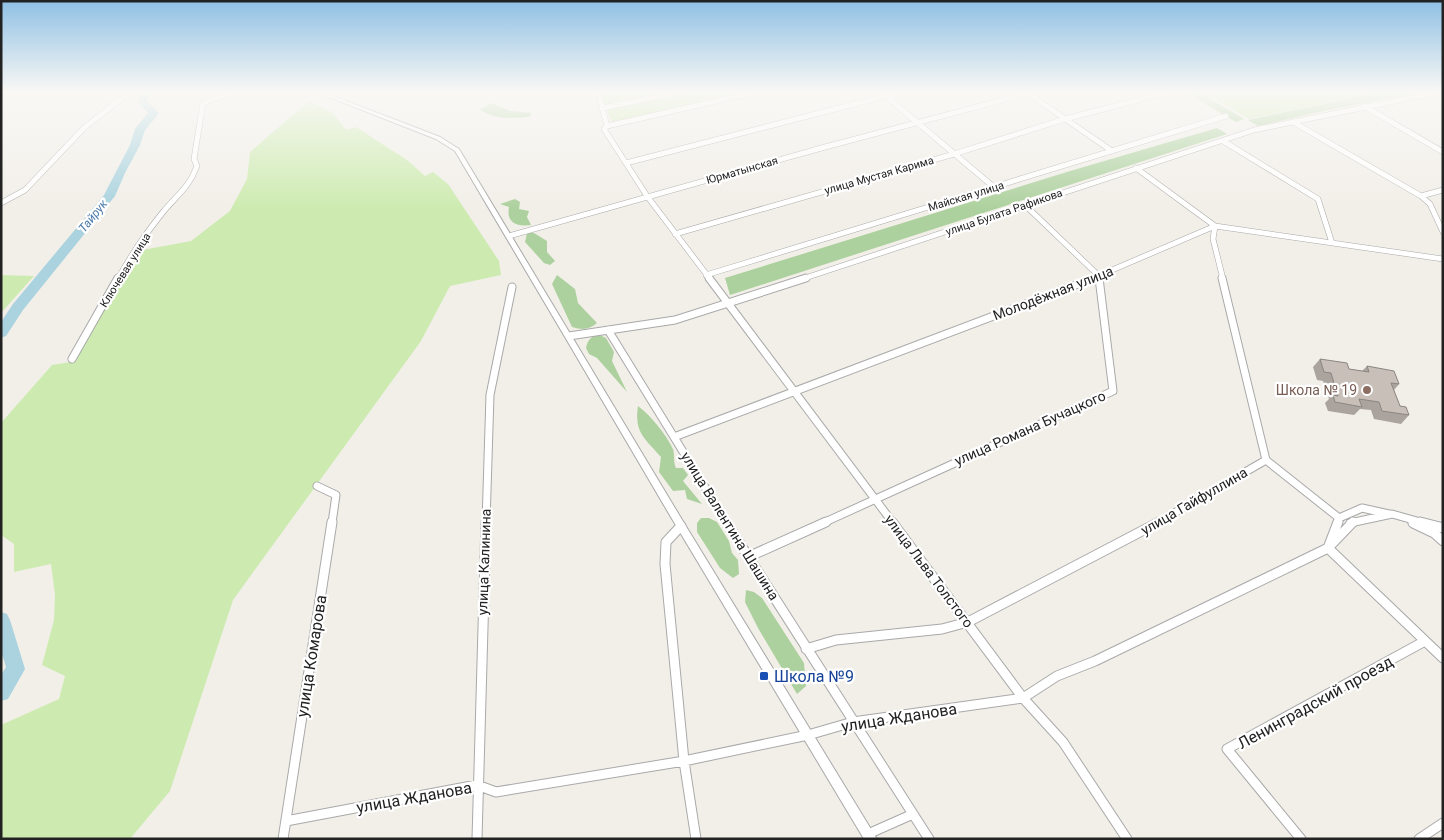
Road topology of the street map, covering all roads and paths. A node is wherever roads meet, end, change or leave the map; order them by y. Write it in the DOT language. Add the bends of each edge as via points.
graph roads {
  1 [pos="81,131"];
  2 [pos="198,131"];
  3 [pos="420,131"];
  4 [pos="605,131"];
  5 [pos="749,131"];
  6 [pos="885,131"];
  7 [pos="929,131"];
  8 [pos="1028,131"];
  9 [pos="1082,131"];
  10 [pos="1176,131"];
  11 [pos="1251,131"];
  12 [pos="1309,131"];
  13 [pos="1407,131"];
  14 [pos="1223,141"];
  15 [pos="1112,151"];
  16 [pos="1443,152"];
  17 [pos="954,154"];
  18 [pos="626,163"];
  19 [pos="1136,168"];
  20 [pos="995,188"];
  21 [pos="1443,190"];
  22 [pos="647,196"];
  23 [pos="1421,196"];
  24 [pos="1,203"];
  25 [pos="1025,205"];
  26 [pos="1215,226"];
  27 [pos="1443,232"];
  28 [pos="675,234"];
  29 [pos="509,236"];
  30 [pos="1332,243"];
  31 [pos="1443,258"];
  32 [pos="706,275"];
  33 [pos="1099,276"];
  34 [pos="512,287"];
  35 [pos="728,304"];
  36 [pos="608,330"];
  37 [pos="569,336"];
  38 [pos="72,359"];
  39 [pos="793,392"];
  40 [pos="674,437"];
  41 [pos="1266,460"];
  42 [pos="318,486"];
  43 [pos="874,499"];
  44 [pos="1392,514"];
  45 [pos="1338,518"];
  46 [pos="680,526"];
  47 [pos="1443,528"];
  48 [pos="1443,541"];
  49 [pos="1328,548"];
  50 [pos="748,557"];
  51 [pos="968,622"];
  52 [pos="1425,642"];
  53 [pos="806,649"];
  54 [pos="1443,658"];
  55 [pos="1022,698"];
  56 [pos="853,722"];
  57 [pos="808,735"];
  58 [pos="684,761"];
  59 [pos="477,785"];
  60 [pos="913,814"];
  61 [pos="286,821"];
  62 [pos="1443,823"];
  63 [pos="870,836"];
  64 [pos="283,839"];
  65 [pos="477,839"];
  66 [pos="696,839"];
  67 [pos="929,839"];
  68 [pos="1127,839"];
  69 [pos="1300,839"];
  70 [pos="1418,839"];
  1 -- 24 [label="street" via="15,199"];
  2 -- 38 [label="street, Ключевая улица" via="194,159 197,166 192,182 164,211 135,250"];
  3 -- 29 [label="street" via="457,150"];
  4 -- 18 [label="street, улица Льва Толстого"];
  5 -- 18 [label="street"];
  6 -- 22 [label="street, Юрматынская"];
  7 -- 17 [label="street"];
  8 -- 17 [label="street, улица Мустая Карима"];
  9 -- 15 [label="street"];
  10 -- 15 [label="street, Майская улица"];
  11 -- 14 [label="street, улица Булата Рафикова"];
  12 -- 23 [label="street"];
  13 -- 16 [label="street"];
  14 -- 19 [label="street, улица Булата Рафикова"];
  14 -- 30 [label="street" via="1318,199"];
  15 -- 20 [label="street, Майская улица"];
  17 -- 20 [label="street"];
  17 -- 28 [label="street, улица Мустая Карима"];
  18 -- 22 [label="street, улица Льва Толстого"];
  19 -- 25 [label="street, улица Булата Рафикова"];
  19 -- 26 [label="street"];
  20 -- 32 [label="street, Майская улица"];
  21 -- 23 [label="street"];
  22 -- 28 [label="street, улица Льва Толстого"];
  22 -- 29 [label="street, Юрматынская"];
  23 -- 27 [label="street" via="1430,204"];
  25 -- 33 [label="street"];
  25 -- 35 [label="street, улица Булата Рафикова"];
  26 -- 30 [label="street"];
  26 -- 33 [label="street, Молодёжная улица"];
  26 -- 41 [label="street" via="1213,239"];
  28 -- 32 [label="street, улица Льва Толстого"];
  29 -- 37 [label="street"];
  30 -- 31 [label="street"];
  32 -- 35 [label="street, улица Льва Толстого"];
  33 -- 39 [label="street, Молодёжная улица"];
  33 -- 43 [label="street, улица Романа Бучацкого" via="1113,391"];
  34 -- 59 [label="street, улица Калинина" via="490,394"];
  35 -- 36 [label="street, улица Булата Рафикова" via="675,320"];
  35 -- 39 [label="street, улица Льва Толстого"];
  36 -- 37 [label="street, улица Булата Рафикова"];
  36 -- 40 [label="street, улица Валентина Шашина"];
  37 -- 46 [label="street"];
  39 -- 40 [label="street, Молодёжная улица"];
  39 -- 43 [label="street, улица Льва Толстого"];
  40 -- 50 [label="street, улица Валентина Шашина"];
  41 -- 45 [label="street"];
  41 -- 51 [label="street, улица Гайфуллина" via="1141,532"];
  42 -- 61 [label="street, улица Комарова" via="336,495"];
  43 -- 50 [label="street, улица Романа Бучацкого"];
  43 -- 51 [label="street, улица Льва Толстого"];
  44 -- 45 [label="street" via="1362,508"];
  44 -- 47 [label="street, улица Жданова"];
  44 -- 48 [label="street" via="1434,533"];
  44 -- 49 [label="street, улица Жданова" via="1351,522"];
  45 -- 49 [label="street"];
  46 -- 57 [label="street"];
  46 -- 58 [label="street" via="666,542 665,564"];
  49 -- 52 [label="street"];
  49 -- 55 [label="street, улица Жданова" via="1094,661 1068,669"];
  50 -- 53 [label="street, улица Валентина Шашина"];
  51 -- 53 [label="street, улица Гайфуллина" via="942,629 836,640"];
  51 -- 55 [label="street, улица Льва Толстого"];
  52 -- 54 [label="street"];
  52 -- 69 [label="street, Ленинградский проезд" via="1227,749"];
  53 -- 56 [label="street, улица Валентина Шашина"];
  55 -- 56 [label="street, улица Жданова"];
  55 -- 68 [label="street, улица Льва Толстого" via="1063,742"];
  56 -- 57 [label="street, улица Жданова"];
  56 -- 60 [label="street, улица Валентина Шашина"];
  57 -- 58 [label="street, улица Жданова"];
  57 -- 63 [label="street"];
  58 -- 59 [label="street, улица Жданова" via="496,792"];
  58 -- 66 [label="street"];
  59 -- 61 [label="street, улица Жданова"];
  59 -- 65 [label="street, улица Калинина"];
  60 -- 63 [label="street"];
  60 -- 67 [label="street, улица Валентина Шашина"];
  61 -- 64 [label="street, улица Комарова"];
  62 -- 70 [label="street"];
}
